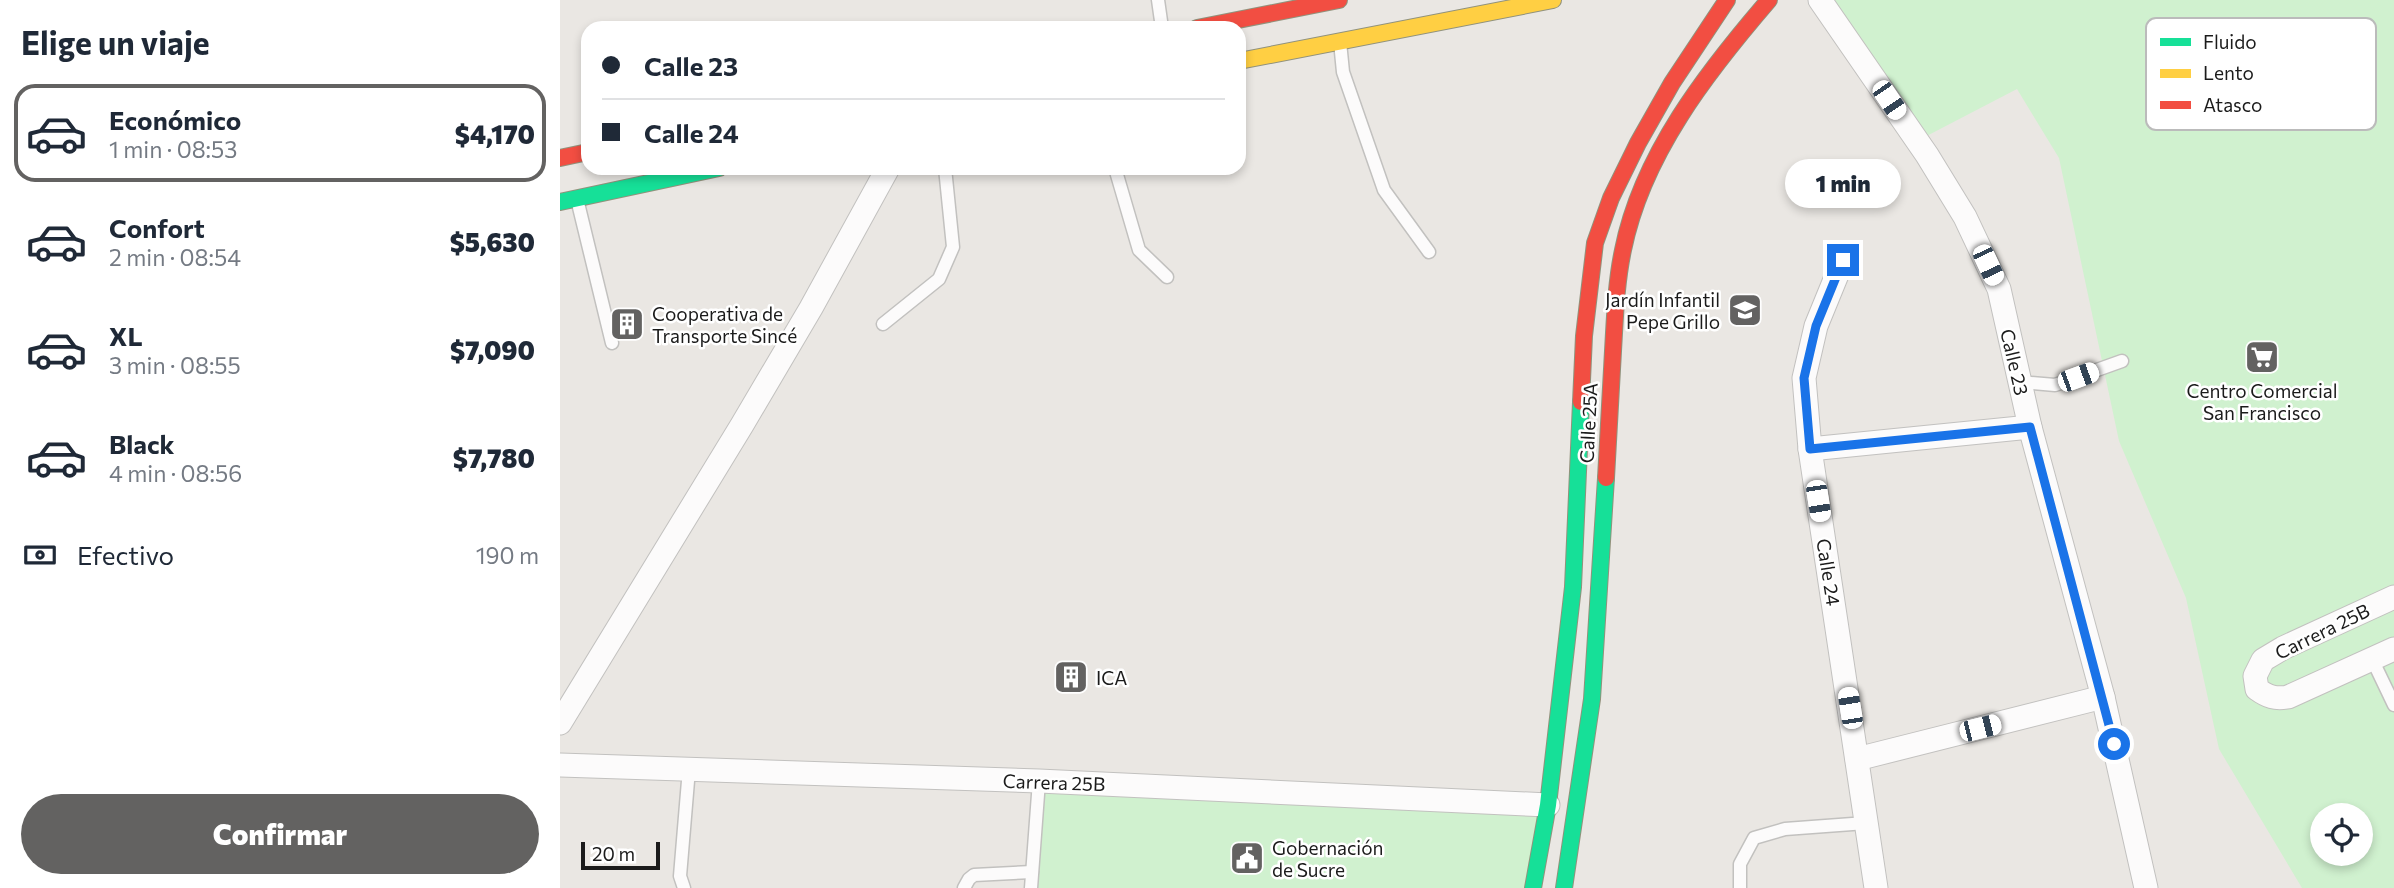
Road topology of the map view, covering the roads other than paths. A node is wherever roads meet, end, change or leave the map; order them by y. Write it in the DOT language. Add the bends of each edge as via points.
graph roads {
  1 [pos="1158,0"];
  2 [pos="1339,0"];
  3 [pos="1553,0"];
  4 [pos="1727,0"];
  5 [pos="1754,0"];
  6 [pos="1769,0"];
  7 [pos="1820,0"];
  8 [pos="1313,3"];
  9 [pos="1161,21"];
  10 [pos="1217,21"];
  11 [pos="1749,22"];
  12 [pos="1339,41"];
  13 [pos="1246,60"];
  14 [pos="581,154"];
  15 [pos="560,158"];
  16 [pos="687,175"];
  17 [pos="884,175"];
  18 [pos="947,175"];
  19 [pos="1117,175"];
  20 [pos="577,199"];
  21 [pos="560,202"];
  22 [pos="1429,251"];
  23 [pos="1843,260"];
  24 [pos="1167,277"];
  25 [pos="883,324"];
  26 [pos="612,343"];
  27 [pos="2122,361"];
  28 [pos="2020,382"];
  29 [pos="2030,427"];
  30 [pos="1810,449"];
  31 [pos="2394,597"];
  32 [pos="2394,649"];
  33 [pos="2372,659"];
  34 [pos="2103,697"];
  35 [pos="2394,705"];
  36 [pos="560,723"];
  37 [pos="1857,759"];
  38 [pos="560,765"];
  39 [pos="689,769"];
  40 [pos="1039,781"];
  41 [pos="1548,805"];
  42 [pos="1866,824"];
  43 [pos="1032,872"];
  44 [pos="684,888"];
  45 [pos="964,888"];
  46 [pos="1031,888"];
  47 [pos="1533,888"];
  48 [pos="1550,888"];
  49 [pos="1564,888"];
  50 [pos="1740,888"];
  51 [pos="1876,888"];
  52 [pos="2146,888"];
  1 -- 9 [label="lane"];
  2 -- 8 [label="main road"];
  3 -- 12 [label="main road"];
  4 -- 41 [label="main road, Calle 25A" via="1638,142 1595,243 1584,336 1573,587"];
  5 -- 11 [label="main road"];
  6 -- 11 [label="main road, Calle 25A"];
  7 -- 28 [label="street, Calle 23" via="1965,217 1999,289"];
  8 -- 10 [label="main road"];
  11 -- 49 [label="main road, Calle 25A" via="1664,146 1624,243 1616,292 1592,699"];
  12 -- 13 [label="main road"];
  12 -- 22 [label="lane" via="1343,72 1384,190"];
  14 -- 15 [label="main road"];
  16 -- 20 [label="main road"];
  17 -- 36 [label="street" via="749,414"];
  18 -- 25 [label="lane" via="953,247 939,279"];
  19 -- 24 [label="lane" via="1139,250"];
  20 -- 21 [label="main road"];
  20 -- 26 [label="lane"];
  23 -- 30 [label="street, Calle 24" via="1816,326 1804,378"];
  27 -- 28 [label="lane" via="2055,385"];
  28 -- 29 [label="street, Calle 23"];
  29 -- 30 [label="street"];
  29 -- 34 [label="street, Calle 23"];
  30 -- 37 [label="street, Calle 24"];
  31 -- 33 [label="street, Carrera 25B" via="2263,660 2255,676 2257,689 2266,696 2288,697"];
  32 -- 33 [label="street, Carrera 25B"];
  33 -- 35 [label="lane"];
  34 -- 37 [label="street"];
  34 -- 52 [label="street, Calle 23"];
  37 -- 42 [label="street, Calle 24"];
  38 -- 39 [label="street, Carrera 25B"];
  39 -- 40 [label="street, Carrera 25B"];
  39 -- 44 [label="lane" via="680,876"];
  40 -- 41 [label="street, Carrera 25B"];
  40 -- 43 [label="lane"];
  41 -- 47 [label="main road, Calle 25A"];
  41 -- 48 [label="main road" via="1556,805 1561,817"];
  42 -- 50 [label="lane" via="1785,829 1754,838 1740,864"];
  42 -- 51 [label="street, Calle 24"];
  43 -- 45 [label="lane" via="974,875"];
  43 -- 46 [label="lane"];
}
